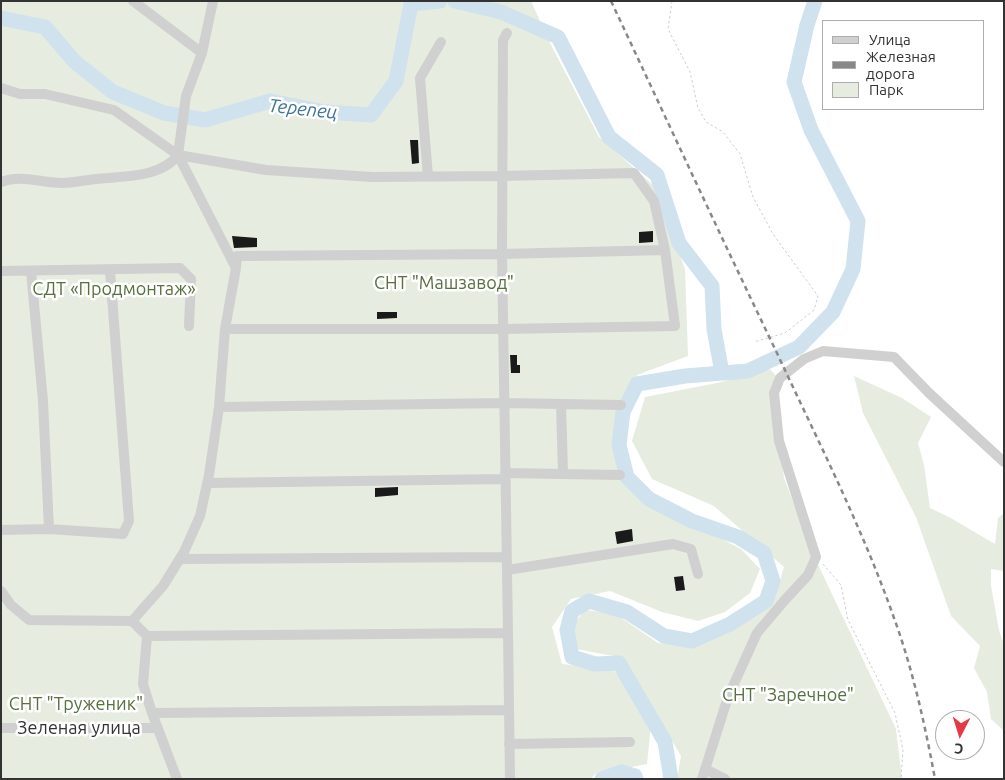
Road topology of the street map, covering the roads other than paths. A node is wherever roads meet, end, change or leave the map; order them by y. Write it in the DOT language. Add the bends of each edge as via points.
graph roads {
  1 [pos="133,1"];
  2 [pos="213,1"];
  3 [pos="507,33"];
  4 [pos="441,42"];
  5 [pos="202,53"];
  6 [pos="1,88"];
  7 [pos="178,155"];
  8 [pos="501,176"];
  9 [pos="428,177"];
  10 [pos="1,182"];
  11 [pos="665,250"];
  12 [pos="502,254"];
  13 [pos="236,268"];
  14 [pos="110,270"];
  15 [pos="31,271"];
  16 [pos="1,272"];
  17 [pos="189,326"];
  18 [pos="225,329"];
  19 [pos="503,329"];
  20 [pos="504,403"];
  21 [pos="561,404"];
  22 [pos="621,405"];
  23 [pos="219,407"];
  24 [pos="1004,462"];
  25 [pos="562,474"];
  26 [pos="620,474"];
  27 [pos="505,476"];
  28 [pos="207,483"];
  29 [pos="49,529"];
  30 [pos="1,530"];
  31 [pos="506,557"];
  32 [pos="180,559"];
  33 [pos="507,570"];
  34 [pos="698,574"];
  35 [pos="1,591"];
  36 [pos="132,622"];
  37 [pos="508,634"];
  38 [pos="147,636"];
  39 [pos="509,710"];
  40 [pos="152,713"];
  41 [pos="1,728"];
  42 [pos="158,728"];
  43 [pos="630,742"];
  44 [pos="509,744"];
  45 [pos="704,774"];
  46 [pos="177,779"];
  47 [pos="510,779"];
  48 [pos="726,779"];
  1 -- 5 [label="street"];
  2 -- 5 [label="street"];
  3 -- 8 [label="street" via="503,40"];
  4 -- 9 [label="street" via="420,78"];
  5 -- 7 [label="street" via="186,96"];
  6 -- 7 [label="street" via="20,94 45,94 114,110"];
  7 -- 9 [label="street" via="266,170"];
  7 -- 10 [label="street" via="172,163 137,176 62,183 10,178"];
  7 -- 13 [label="street"];
  8 -- 9 [label="street"];
  8 -- 11 [label="street" via="634,173 654,201"];
  8 -- 12 [label="street"];
  11 -- 12 [label="street"];
  11 -- 19 [label="street" via="675,326"];
  12 -- 13 [label="street" via="237,256"];
  12 -- 19 [label="street"];
  13 -- 18 [label="street"];
  14 -- 15 [label="street"];
  14 -- 17 [label="street" via="180,268 191,279"];
  14 -- 29 [label="street" via="129,521 123,534"];
  15 -- 16 [label="street"];
  15 -- 29 [label="street" via="43,401"];
  18 -- 19 [label="street"];
  18 -- 23 [label="street"];
  19 -- 20 [label="street"];
  20 -- 21 [label="street"];
  20 -- 23 [label="street"];
  20 -- 27 [label="street"];
  21 -- 22 [label="street"];
  21 -- 25 [label="street"];
  23 -- 28 [label="street"];
  24 -- 45 [label="street" via="894,357 823,351 804,359 780,378 774,393 779,441 816,557 808,576 757,633 728,697"];
  25 -- 26 [label="street"];
  25 -- 27 [label="street"];
  27 -- 28 [label="street"];
  27 -- 31 [label="street"];
  28 -- 32 [label="street" via="200,516"];
  29 -- 30 [label="street"];
  31 -- 32 [label="street"];
  31 -- 33 [label="street"];
  32 -- 36 [label="street" via="163,586"];
  33 -- 34 [label="street" via="673,544 690,549"];
  33 -- 37 [label="street"];
  35 -- 36 [label="street" via="11,605 29,620"];
  36 -- 38 [label="street"];
  37 -- 38 [label="street"];
  37 -- 39 [label="street"];
  38 -- 40 [label="street" via="143,684"];
  39 -- 40 [label="street"];
  39 -- 44 [label="street"];
  40 -- 42 [label="street"];
  41 -- 42 [label="street, Зеленая улица"];
  42 -- 46 [label="street"];
  43 -- 44 [label="street"];
  44 -- 47 [label="street"];
  45 -- 48 [label="street"];
}
